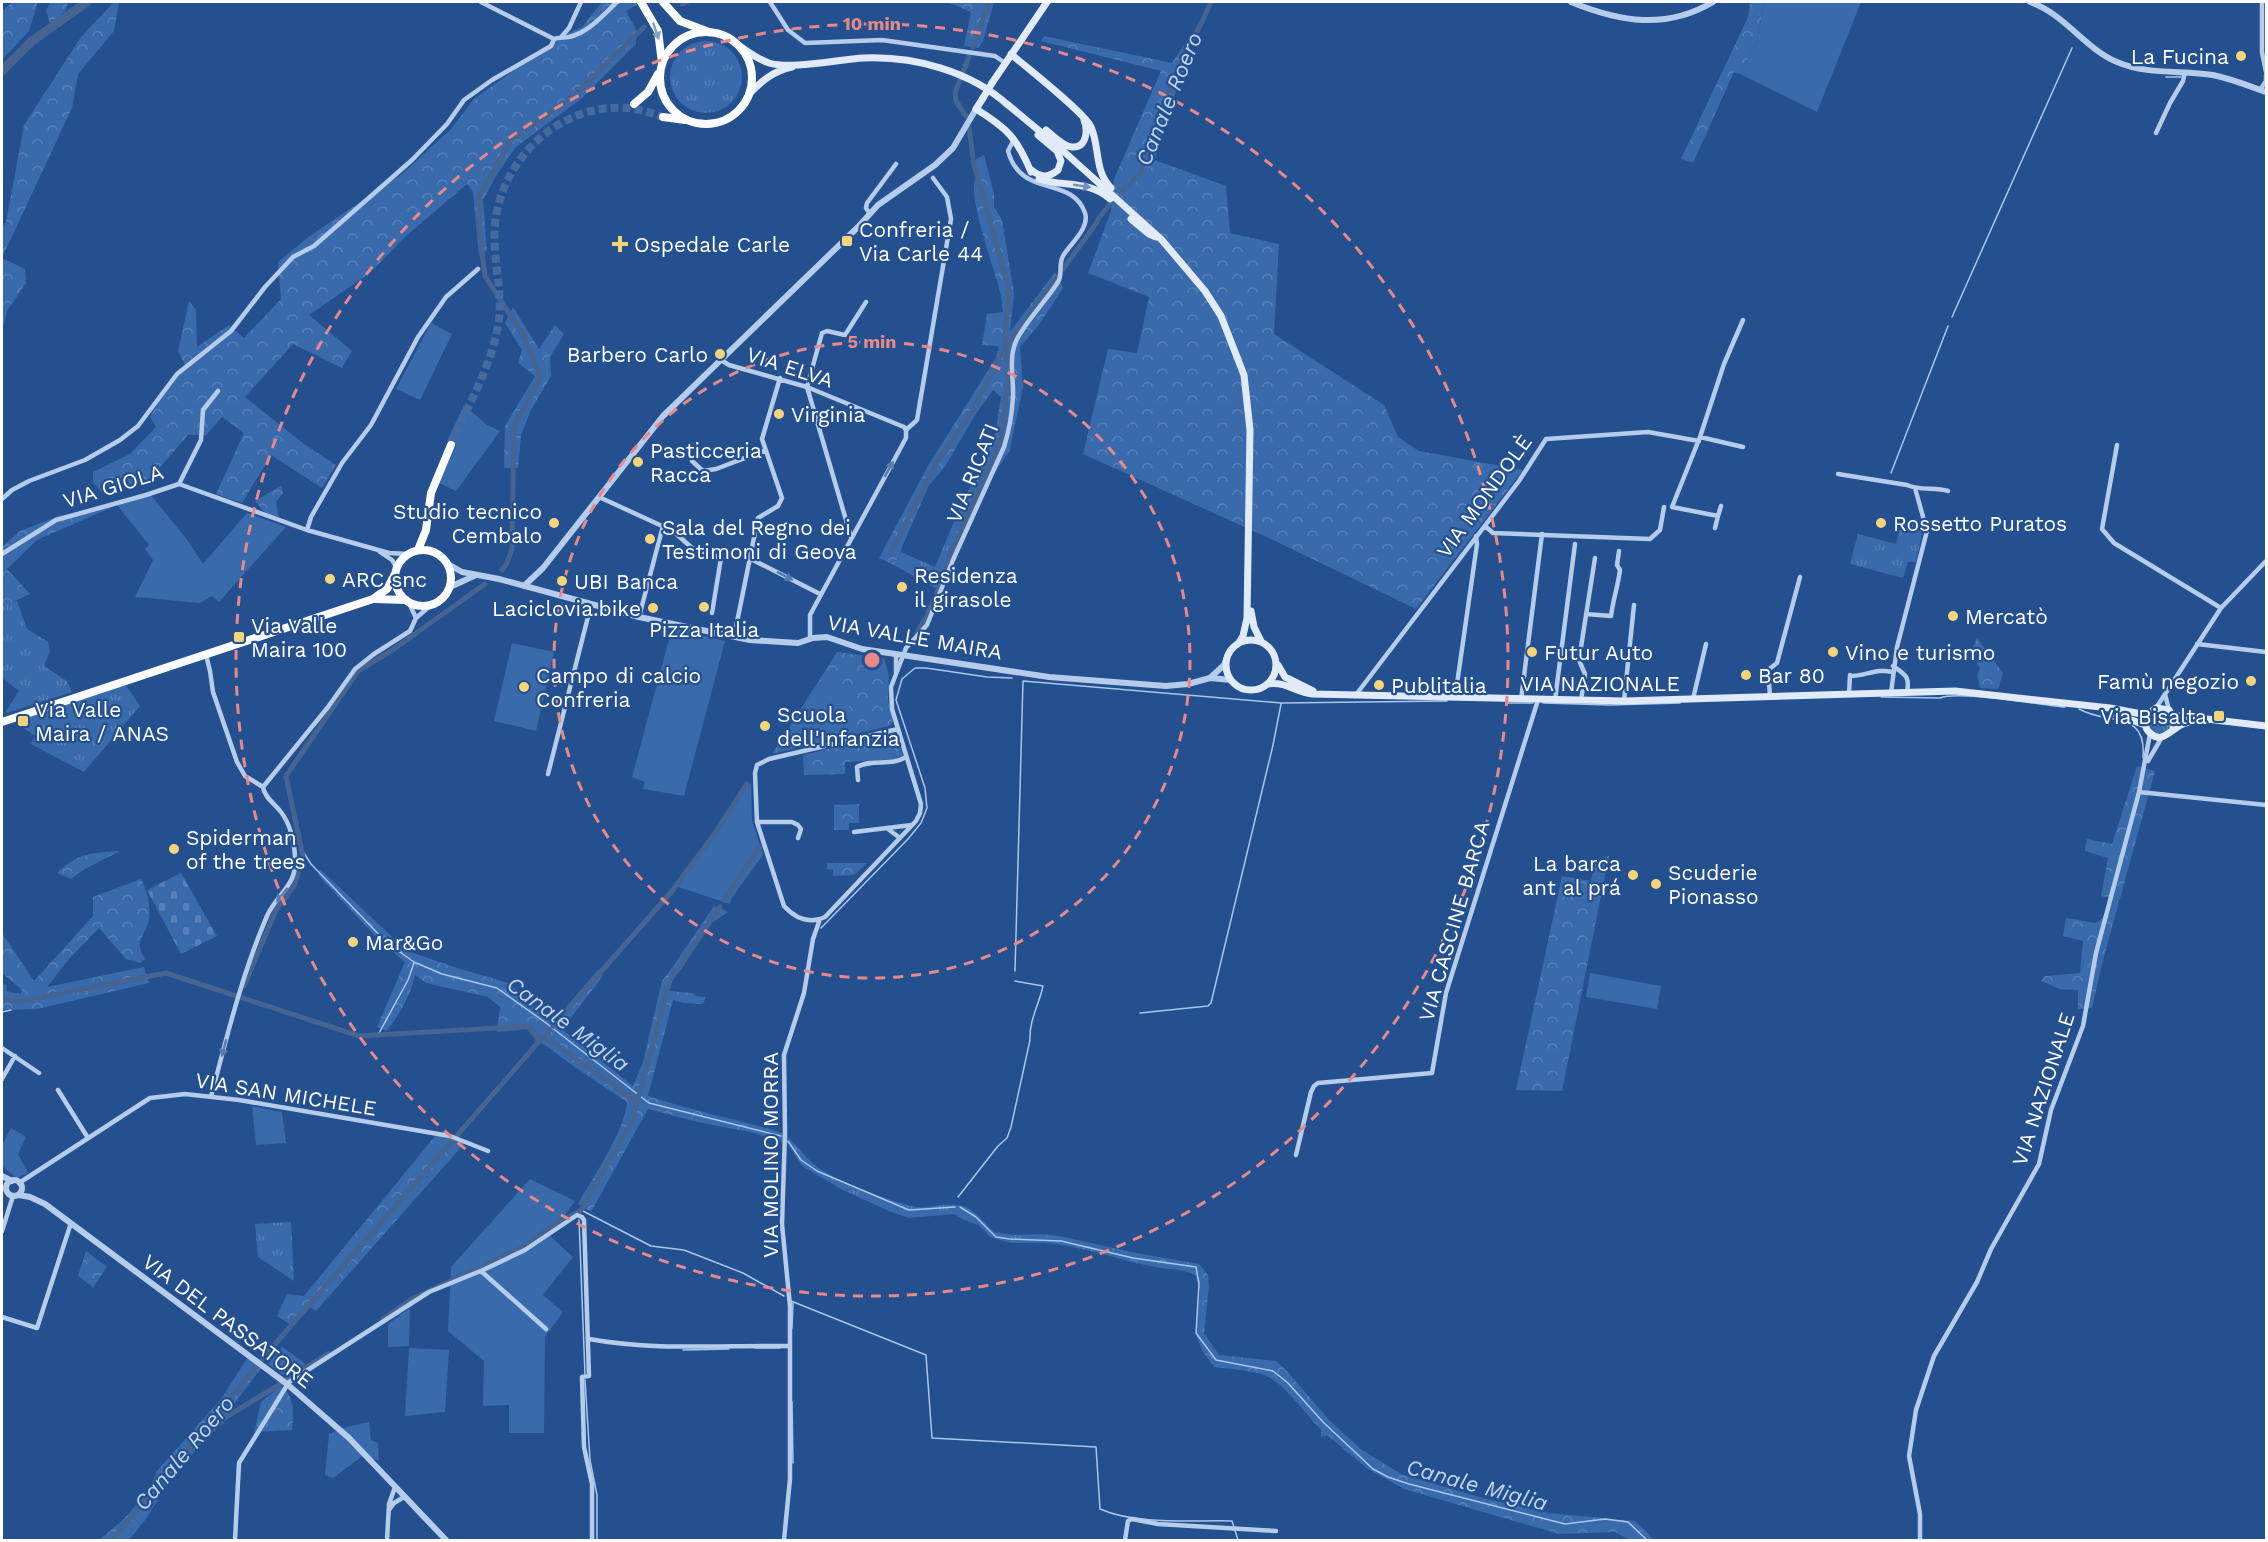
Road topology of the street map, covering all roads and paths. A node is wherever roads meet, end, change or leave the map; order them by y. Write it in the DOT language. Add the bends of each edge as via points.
graph roads {
  1 [pos="481,2"];
  2 [pos="581,2"];
  3 [pos="617,2"];
  4 [pos="641,2"];
  5 [pos="663,2"];
  6 [pos="770,2"];
  7 [pos="1047,2"];
  8 [pos="1571,2"];
  9 [pos="1713,2"];
  10 [pos="2030,2"];
  11 [pos="2262,2"];
  12 [pos="709,32"];
  13 [pos="562,36"];
  14 [pos="554,39"];
  15 [pos="737,44"];
  16 [pos="1011,54"];
  17 [pos="2265,60"];
  18 [pos="807,63"];
  19 [pos="1005,63"];
  20 [pos="661,66"];
  21 [pos="2185,72"];
  22 [pos="2266,76"];
  23 [pos="2263,91"];
  24 [pos="749,94"];
  25 [pos="634,104"];
  26 [pos="1010,106"];
  27 [pos="976,109"];
  28 [pos="1081,116"];
  29 [pos="663,117"];
  30 [pos="691,121"];
  31 [pos="2156,133"];
  32 [pos="1014,139"];
  33 [pos="896,164"];
  34 [pos="1030,169"];
  35 [pos="933,178"];
  36 [pos="870,214"];
  37 [pos="1161,239"];
  38 [pos="478,269"];
  39 [pos="866,302"];
  40 [pos="1743,320"];
  41 [pos="721,360"];
  42 [pos="780,378"];
  43 [pos="807,387"];
  44 [pos="218,391"];
  45 [pos="906,430"];
  46 [pos="1699,439"];
  47 [pos="451,445"];
  48 [pos="2117,445"];
  49 [pos="1743,447"];
  50 [pos="766,450"];
  51 [pos="692,461"];
  52 [pos="1838,474"];
  53 [pos="179,484"];
  54 [pos="1915,488"];
  55 [pos="1948,491"];
  56 [pos="599,497"];
  57 [pos="2,499"];
  58 [pos="1721,506"];
  59 [pos="1664,507"];
  60 [pos="1718,516"];
  61 [pos="663,526"];
  62 [pos="1485,526"];
  63 [pos="1715,528"];
  64 [pos="308,530"];
  65 [pos="426,530"];
  66 [pos="1542,534"];
  67 [pos="1476,536"];
  68 [pos="851,537"];
  69 [pos="1575,544"];
  70 [pos="378,550"];
  71 [pos="418,550"];
  72 [pos="1619,551"];
  73 [pos="435,552"];
  74 [pos="2,554"];
  75 [pos="408,554"];
  76 [pos="749,558"];
  77 [pos="1595,558"];
  78 [pos="2266,561"];
  79 [pos="448,564"];
  80 [pos="543,568"];
  81 [pos="396,571"];
  82 [pos="475,576"];
  83 [pos="1800,577"];
  84 [pos="524,586"];
  85 [pos="450,587"];
  86 [pos="533,589"];
  87 [pos="1248,591"];
  88 [pos="820,594"];
  89 [pos="373,599"];
  90 [pos="407,602"];
  91 [pos="591,605"];
  92 [pos="1634,605"];
  93 [pos="430,606"];
  94 [pos="2221,608"];
  95 [pos="712,613"];
  96 [pos="1586,614"];
  97 [pos="639,617"];
  98 [pos="416,618"];
  99 [pos="734,637"];
  100 [pos="810,639"];
  101 [pos="1261,641"];
  102 [pos="1238,644"];
  103 [pos="1706,644"];
  104 [pos="2197,644"];
  105 [pos="2266,652"];
  106 [pos="896,654"];
  107 [pos="206,655"];
  108 [pos="904,655"];
  109 [pos="1275,656"];
  110 [pos="1227,657"];
  111 [pos="1893,669"];
  112 [pos="896,673"];
  113 [pos="1210,678"];
  114 [pos="1231,680"];
  115 [pos="1910,681"];
  116 [pos="1268,684"];
  117 [pos="2166,691"];
  118 [pos="1907,692"];
  119 [pos="1925,692"];
  120 [pos="1891,693"];
  121 [pos="1321,694"];
  122 [pos="1849,694"];
  123 [pos="1353,696"];
  124 [pos="1770,696"];
  125 [pos="1455,698"];
  126 [pos="1693,699"];
  127 [pos="1521,700"];
  128 [pos="1538,700"];
  129 [pos="1555,700"];
  130 [pos="1581,701"];
  131 [pos="1624,701"];
  132 [pos="2094,707"];
  133 [pos="2156,708"];
  134 [pos="2171,712"];
  135 [pos="2147,715"];
  136 [pos="2207,720"];
  137 [pos="2,722"];
  138 [pos="2145,725"];
  139 [pos="2266,726"];
  140 [pos="898,729"];
  141 [pos="2173,729"];
  142 [pos="2150,734"];
  143 [pos="2163,737"];
  144 [pos="906,757"];
  145 [pos="2145,769"];
  146 [pos="548,774"];
  147 [pos="858,780"];
  148 [pos="263,787"];
  149 [pos="2139,792"];
  150 [pos="2266,805"];
  151 [pos="757,822"];
  152 [pos="912,825"];
  153 [pos="888,829"];
  154 [pos="854,832"];
  155 [pos="798,838"];
  156 [pos="900,838"];
  157 [pos="820,920"];
  158 [pos="2,1048"];
  159 [pos="15,1056"];
  160 [pos="39,1073"];
  161 [pos="2,1079"];
  162 [pos="58,1090"];
  163 [pos="210,1097"];
  164 [pos="88,1138"];
  165 [pos="488,1151"];
  166 [pos="1296,1155"];
  167 [pos="2,1178"];
  168 [pos="15,1184"];
  169 [pos="16,1195"];
  170 [pos="30,1197"];
  171 [pos="70,1223"];
  172 [pos="2,1231"];
  173 [pos="481,1271"];
  174 [pos="2,1317"];
  175 [pos="546,1329"];
  176 [pos="589,1339"];
  177 [pos="788,1346"];
  178 [pos="287,1384"];
  179 [pos="395,1487"];
  180 [pos="404,1497"];
  181 [pos="389,1510"];
  182 [pos="1276,1531"];
  183 [pos="235,1540"];
  184 [pos="387,1540"];
  185 [pos="446,1540"];
  186 [pos="592,1540"];
  187 [pos="784,1540"];
  188 [pos="1125,1540"];
  189 [pos="1920,1540"];
  1 -- 14 [label="street"];
  2 -- 13 [label="street"];
  3 -- 13 [label="street" via="582,32"];
  4 -- 20 [label="highway, one-way" via="658,30"];
  5 -- 12 [label="highway" via="680,21"];
  6 -- 19 [label="street" via="788,30 805,43 864,39 903,42 995,56"];
  7 -- 16 [label="main road"];
  8 -- 9 [label="street" via="1615,18 1648,21 1692,12"];
  10 -- 21 [label="street" via="2044,6 2114,61 2144,70"];
  11 -- 17 [label="street"];
  12 -- 15 [label="main road" via="724,35"];
  12 -- 20 [label="main road" via="680,39"];
  13 -- 14 [label="street"];
  14 -- 57 [label="street" via="551,45 464,100 412,160 314,246 293,257 231,331 177,374 138,426 85,460 29,481"];
  15 -- 18 [label="main road" via="767,62"];
  15 -- 24 [label="main road" via="751,67"];
  16 -- 19 [label="main road"];
  16 -- 28 [label="main road"];
  17 -- 22 [label="street"];
  18 -- 24 [label="main road" via="776,71"];
  18 -- 26 [label="main road" via="868,58 921,63 951,72"];
  19 -- 27 [label="main road, bridge"];
  20 -- 25 [label="main road" via="648,92"];
  20 -- 30 [label="main road" via="663,95 679,115"];
  21 -- 23 [label="street" via="2214,75"];
  21 -- 31 [label="street"];
  22 -- 23 [label="street"];
  24 -- 30 [label="main road" via="729,117 704,124"];
  26 -- 28 [label="main road" via="1072,147 1085,140 1087,127"];
  26 -- 34 [label="main road" via="1057,152 1061,161 1058,170 1044,177"];
  26 -- 37 [label="main road"];
  27 -- 32 [label="main road" via="1000,124"];
  27 -- 36 [label="street" via="953,148"];
  28 -- 37 [label="main road" via="1091,126 1104,180"];
  29 -- 30 [label="main road"];
  32 -- 34 [label="main road"];
  32 -- 108 [label="street, VIA RICATI" via="1008,151 1020,171 1029,181 1069,194 1081,205 1086,223 1062,258 1059,281 1013,348 1013,398 1004,447 927,625"];
  33 -- 36 [label="street" via="867,203"];
  34 -- 37 [label="main road, one-way" via="1041,180 1090,186 1100,191 1149,234"];
  35 -- 45 [label="street" via="947,197 951,219 917,420"];
  36 -- 41 [label="street"];
  37 -- 87 [label="main road" via="1221,316 1244,375 1250,430"];
  38 -- 64 [label="street" via="446,297 418,337 370,424 311,517"];
  39 -- 43 [label="street" via="845,335 822,333"];
  40 -- 46 [label="street"];
  41 -- 42 [label="street, VIA ELVA"];
  41 -- 56 [label="street" via="663,416"];
  42 -- 43 [label="street, VIA ELVA"];
  42 -- 50 [label="street" via="762,439"];
  43 -- 45 [label="street, VIA ELVA"];
  43 -- 68 [label="street"];
  44 -- 53 [label="street" via="203,410 201,440"];
  68 -- 45 [label="street, one-way" via="906,438"];
  46 -- 49 [label="street, VIA MONDOLÈ"];
  46 -- 60 [label="street" via="1672,507"];
  46 -- 62 [label="street, VIA MONDOLÈ" via="1648,432 1546,439"];
  47 -- 65 [label="main road" via="431,493"];
  48 -- 94 [label="street" via="2102,529 2106,536"];
  50 -- 51 [label="street" via="704,471"];
  50 -- 76 [label="street" via="782,498 778,506 758,518"];
  52 -- 54 [label="street"];
  53 -- 64 [label="street, VIA GIOLA"];
  53 -- 74 [label="street, VIA GIOLA" via="56,520"];
  54 -- 55 [label="street"];
  54 -- 111 [label="street" via="1927,531 1926,542"];
  56 -- 61 [label="street"];
  56 -- 80 [label="street"];
  58 -- 60 [label="street"];
  59 -- 66 [label="street" via="1660,530 1650,539"];
  60 -- 63 [label="street"];
  61 -- 95 [label="street" via="692,548 721,558"];
  61 -- 97 [label="street"];
  62 -- 66 [label="street" via="1493,532"];
  62 -- 67 [label="street, VIA MONDOLÈ"];
  64 -- 70 [label="street, VIA GIOLA"];
  65 -- 71 [label="main road"];
  65 -- 73 [label="main road"];
  66 -- 127 [label="street"];
  67 -- 123 [label="street, VIA MONDOLÈ"];
  67 -- 125 [label="street" via="1478,544"];
  68 -- 88 [label="street"];
  69 -- 129 [label="street"];
  70 -- 75 [label="street, VIA GIOLA"];
  70 -- 81 [label="street" via="392,560"];
  71 -- 73 [label="main road"];
  71 -- 75 [label="main road"];
  72 -- 96 [label="street" via="1619,579 1611,616"];
  73 -- 79 [label="main road"];
  75 -- 81 [label="main road"];
  76 -- 88 [label="street, one-way"];
  76 -- 99 [label="street"];
  77 -- 96 [label="street"];
  78 -- 94 [label="street"];
  79 -- 82 [label="street, VIA VALLE MAIRA"];
  79 -- 85 [label="main road"];
  80 -- 84 [label="street"];
  80 -- 86 [label="street"];
  81 -- 89 [label="main road" via="387,589"];
  81 -- 90 [label="main road" via="399,593"];
  82 -- 84 [label="street, VIA VALLE MAIRA"];
  82 -- 85 [label="street"];
  83 -- 124 [label="street" via="1777,663 1768,670"];
  84 -- 86 [label="street, VIA VALLE MAIRA"];
  85 -- 93 [label="main road" via="442,599"];
  86 -- 91 [label="street, VIA VALLE MAIRA"];
  87 -- 101 [label="main road" via="1254,627"];
  87 -- 102 [label="main road" via="1246,627"];
  88 -- 100 [label="street" via="810,615"];
  89 -- 90 [label="main road"];
  89 -- 107 [label="main road"];
  90 -- 93 [label="main road"];
  90 -- 98 [label="street"];
  91 -- 97 [label="street, VIA VALLE MAIRA"];
  91 -- 146 [label="street"];
  92 -- 131 [label="street"];
  93 -- 98 [label="street"];
  94 -- 104 [label="street"];
  96 -- 130 [label="street" via="1579,660 1585,674"];
  97 -- 99 [label="street, VIA VALLE MAIRA"];
  98 -- 148 [label="street" via="410,631 355,669"];
  99 -- 100 [label="street, VIA VALLE MAIRA" via="787,643"];
  100 -- 106 [label="street, VIA VALLE MAIRA" via="827,637 854,647"];
  101 -- 102 [label="main road" via="1245,640"];
  101 -- 109 [label="main road"];
  102 -- 110 [label="main road"];
  103 -- 126 [label="street"];
  104 -- 105 [label="street"];
  104 -- 117 [label="street"];
  106 -- 108 [label="street, VIA VALLE MAIRA"];
  106 -- 112 [label="street, VIA MOLINO MORRA"];
  107 -- 137 [label="main road"];
  107 -- 148 [label="street" via="213,692 237,762 245,776"];
  108 -- 112 [label="street, VIA MOLINO MORRA"];
  108 -- 113 [label="street, VIA VALLE MAIRA" via="1049,677 1155,686 1177,686"];
  109 -- 116 [label="main road" via="1276,671"];
  109 -- 121 [label="main road" via="1285,677"];
  110 -- 113 [label="street"];
  110 -- 114 [label="main road"];
  111 -- 115 [label="street"];
  111 -- 120 [label="street"];
  111 -- 122 [label="street" via="1862,676 1850,674"];
  112 -- 140 [label="street, VIA MOLINO MORRA" via="891,695"];
  113 -- 114 [label="street, VIA VALLE MAIRA"];
  114 -- 116 [label="main road" via="1252,690"];
  115 -- 118 [label="street"];
  115 -- 119 [label="street"];
  116 -- 121 [label="main road"];
  117 -- 133 [label="street"];
  117 -- 134 [label="street"];
  118 -- 119 [label="main road, VIA NAZIONALE"];
  118 -- 120 [label="main road, VIA NAZIONALE"];
  119 -- 132 [label="main road, VIA NAZIONALE" via="1955,691"];
  120 -- 122 [label="main road, VIA NAZIONALE"];
  121 -- 123 [label="main road"];
  122 -- 124 [label="main road, VIA NAZIONALE"];
  123 -- 125 [label="main road, VIA NAZIONALE"];
  124 -- 126 [label="main road, VIA NAZIONALE"];
  125 -- 127 [label="main road, VIA NAZIONALE"];
  126 -- 131 [label="main road, VIA NAZIONALE"];
  127 -- 128 [label="main road, VIA NAZIONALE"];
  128 -- 129 [label="main road, VIA NAZIONALE"];
  128 -- 166 [label="street, VIA CASCINE BARCA" via="1446,993 1432,1073 1318,1083 1311,1092"];
  129 -- 130 [label="main road, VIA NAZIONALE"];
  130 -- 131 [label="main road, VIA NAZIONALE"];
  132 -- 135 [label="main road, VIA NAZIONALE"];
  132 -- 138 [label="main road, VIA NAZIONALE"];
  133 -- 134 [label="main road"];
  133 -- 135 [label="main road"];
  134 -- 136 [label="main road"];
  134 -- 141 [label="main road"];
  135 -- 138 [label="main road"];
  136 -- 139 [label="main road"];
  136 -- 141 [label="main road"];
  138 -- 142 [label="main road"];
  140 -- 144 [label="street, VIA MOLINO MORRA"];
  140 -- 151 [label="street" via="762,761 755,773"];
  141 -- 143 [label="main road"];
  142 -- 143 [label="main road"];
  142 -- 145 [label="street, VIA NAZIONALE"];
  143 -- 145 [label="street, VIA NAZIONALE"];
  144 -- 147 [label="street" via="857,767"];
  144 -- 152 [label="street, VIA MOLINO MORRA" via="921,804"];
  145 -- 149 [label="street, VIA NAZIONALE"];
  148 -- 163 [label="street, one-way" via="288,824 295,856 294,873 288,888 268,913 238,996"];
  149 -- 150 [label="street"];
  149 -- 189 [label="street, VIA NAZIONALE" via="2096,953 2083,1026 2050,1110 2039,1164 1934,1356 1916,1410 1909,1456 1920,1514"];
  151 -- 155 [label="street" via="792,822 801,829"];
  151 -- 157 [label="street" via="784,906 801,919"];
  152 -- 153 [label="street"];
  152 -- 156 [label="street, VIA MOLINO MORRA"];
  153 -- 154 [label="street"];
  153 -- 156 [label="street"];
  156 -- 157 [label="street, VIA MOLINO MORRA"];
  157 -- 177 [label="street, VIA MOLINO MORRA" via="804,993 784,1055 782,1224 790,1306"];
  158 -- 159 [label="street"];
  159 -- 160 [label="street"];
  159 -- 161 [label="street"];
  162 -- 164 [label="street"];
  163 -- 164 [label="street, VIA SAN MICHELE" via="185,1094 150,1098"];
  163 -- 165 [label="street, VIA SAN MICHELE" via="455,1138"];
  164 -- 168 [label="street, VIA SAN MICHELE"];
  167 -- 168 [label="street, VIA DEL PASSATORE"];
  168 -- 169 [label="street"];
  168 -- 169 [label="street" via="9,1194"];
  168 -- 170 [label="street, VIA DEL PASSATORE"];
  169 -- 170 [label="street, VIA DEL PASSATORE"];
  169 -- 172 [label="street"];
  170 -- 171 [label="street, VIA DEL PASSATORE"];
  171 -- 174 [label="street" via="37,1328"];
  171 -- 178 [label="street, VIA DEL PASSATORE"];
  173 -- 175 [label="street"];
  173 -- 176 [label="street" via="525,1250 575,1216 582,1216"];
  173 -- 178 [label="street" via="429,1292"];
  176 -- 177 [label="street" via="675,1348"];
  176 -- 186 [label="street" via="589,1377 582,1377 584,1447 592,1484"];
  177 -- 187 [label="street, VIA MOLINO MORRA" via="790,1479"];
  178 -- 179 [label="street, VIA DEL PASSATORE" via="349,1438"];
  178 -- 183 [label="street" via="237,1468"];
  179 -- 180 [label="street, VIA DEL PASSATORE"];
  179 -- 181 [label="street"];
  180 -- 181 [label="street"];
  180 -- 185 [label="street, VIA DEL PASSATORE"];
  181 -- 184 [label="street"];
  182 -- 188 [label="street" via="1132,1519 1128,1521"];
}
